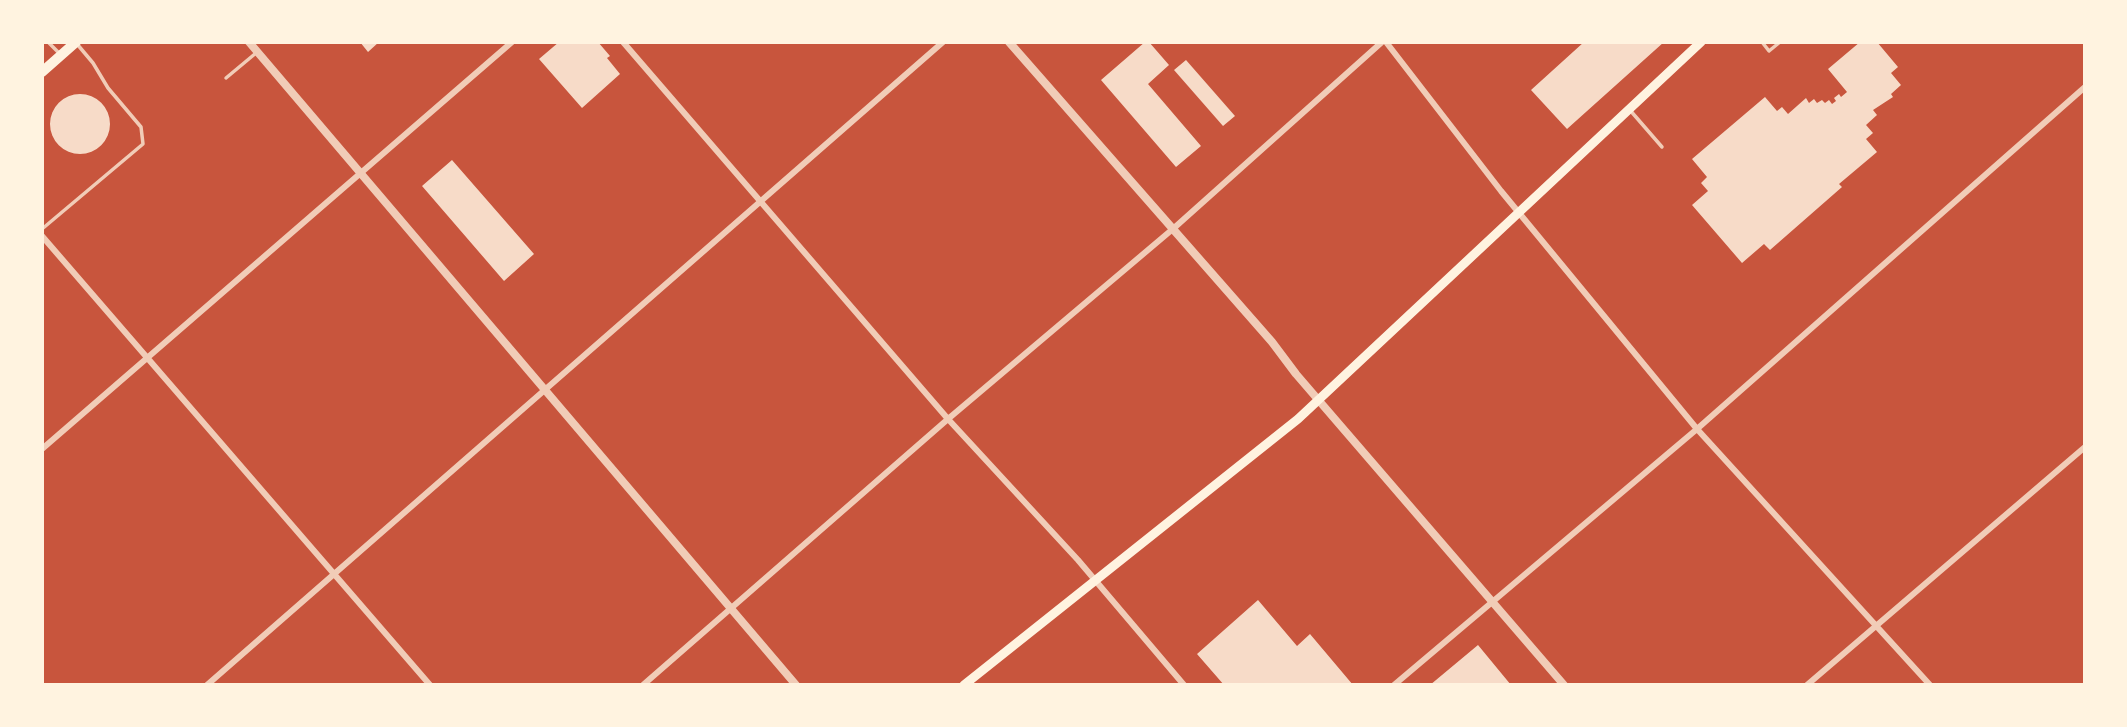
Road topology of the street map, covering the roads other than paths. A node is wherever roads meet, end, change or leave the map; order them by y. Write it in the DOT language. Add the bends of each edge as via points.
graph roads {
  1 [pos="48,42"];
  2 [pos="76,42"];
  3 [pos="249,42"];
  4 [pos="512,42"];
  5 [pos="623,42"];
  6 [pos="943,42"];
  7 [pos="1009,42"];
  8 [pos="1384,42"];
  9 [pos="1701,42"];
  10 [pos="1762,42"];
  11 [pos="1780,42"];
  12 [pos="257,52"];
  13 [pos="62,55"];
  14 [pos="42,72"];
  15 [pos="226,78"];
  16 [pos="2085,87"];
  17 [pos="1629,109"];
  18 [pos="1662,147"];
  19 [pos="361,173"];
  20 [pos="760,201"];
  21 [pos="1519,212"];
  22 [pos="1174,228"];
  23 [pos="42,229"];
  24 [pos="42,236"];
  25 [pos="148,358"];
  26 [pos="546,391"];
  27 [pos="948,419"];
  28 [pos="1697,429"];
  29 [pos="2085,447"];
  30 [pos="42,449"];
  31 [pos="332,573"];
  32 [pos="1096,581"];
  33 [pos="1491,602"];
  34 [pos="732,609"];
  35 [pos="1877,625"];
  36 [pos="207,685"];
  37 [pos="430,685"];
  38 [pos="643,685"];
  39 [pos="796,685"];
  40 [pos="964,685"];
  41 [pos="1184,685"];
  42 [pos="1394,685"];
  43 [pos="1564,685"];
  44 [pos="1807,685"];
  45 [pos="1930,685"];
  1 -- 13 [label="lane"];
  2 -- 13 [label="main road"];
  2 -- 23 [label="lane" via="141,127 143,144"];
  3 -- 12 [label="street"];
  4 -- 19 [label="street"];
  5 -- 20 [label="street"];
  6 -- 20 [label="street"];
  7 -- 22 [label="street"];
  8 -- 21 [label="street"];
  8 -- 22 [label="street"];
  9 -- 17 [label="main road"];
  10 -- 11 [label="lane" via="1769,51"];
  12 -- 15 [label="lane"];
  12 -- 19 [label="street"];
  13 -- 14 [label="main road"];
  16 -- 28 [label="street"];
  17 -- 18 [label="lane"];
  17 -- 21 [label="main road"];
  19 -- 25 [label="street"];
  19 -- 26 [label="street"];
  20 -- 26 [label="street"];
  20 -- 27 [label="street"];
  21 -- 28 [label="street"];
  21 -- 32 [label="main road" via="1298,419"];
  22 -- 27 [label="street"];
  22 -- 33 [label="street"];
  24 -- 25 [label="street"];
  25 -- 30 [label="street"];
  25 -- 31 [label="street"];
  26 -- 31 [label="street"];
  26 -- 34 [label="street"];
  27 -- 32 [label="street"];
  27 -- 34 [label="street"];
  28 -- 33 [label="street"];
  28 -- 35 [label="street"];
  29 -- 35 [label="street"];
  31 -- 36 [label="street"];
  31 -- 37 [label="street"];
  32 -- 40 [label="main road"];
  32 -- 41 [label="street"];
  33 -- 42 [label="street"];
  33 -- 43 [label="street"];
  34 -- 38 [label="street"];
  34 -- 39 [label="street"];
  35 -- 44 [label="street"];
  35 -- 45 [label="street"];
}
